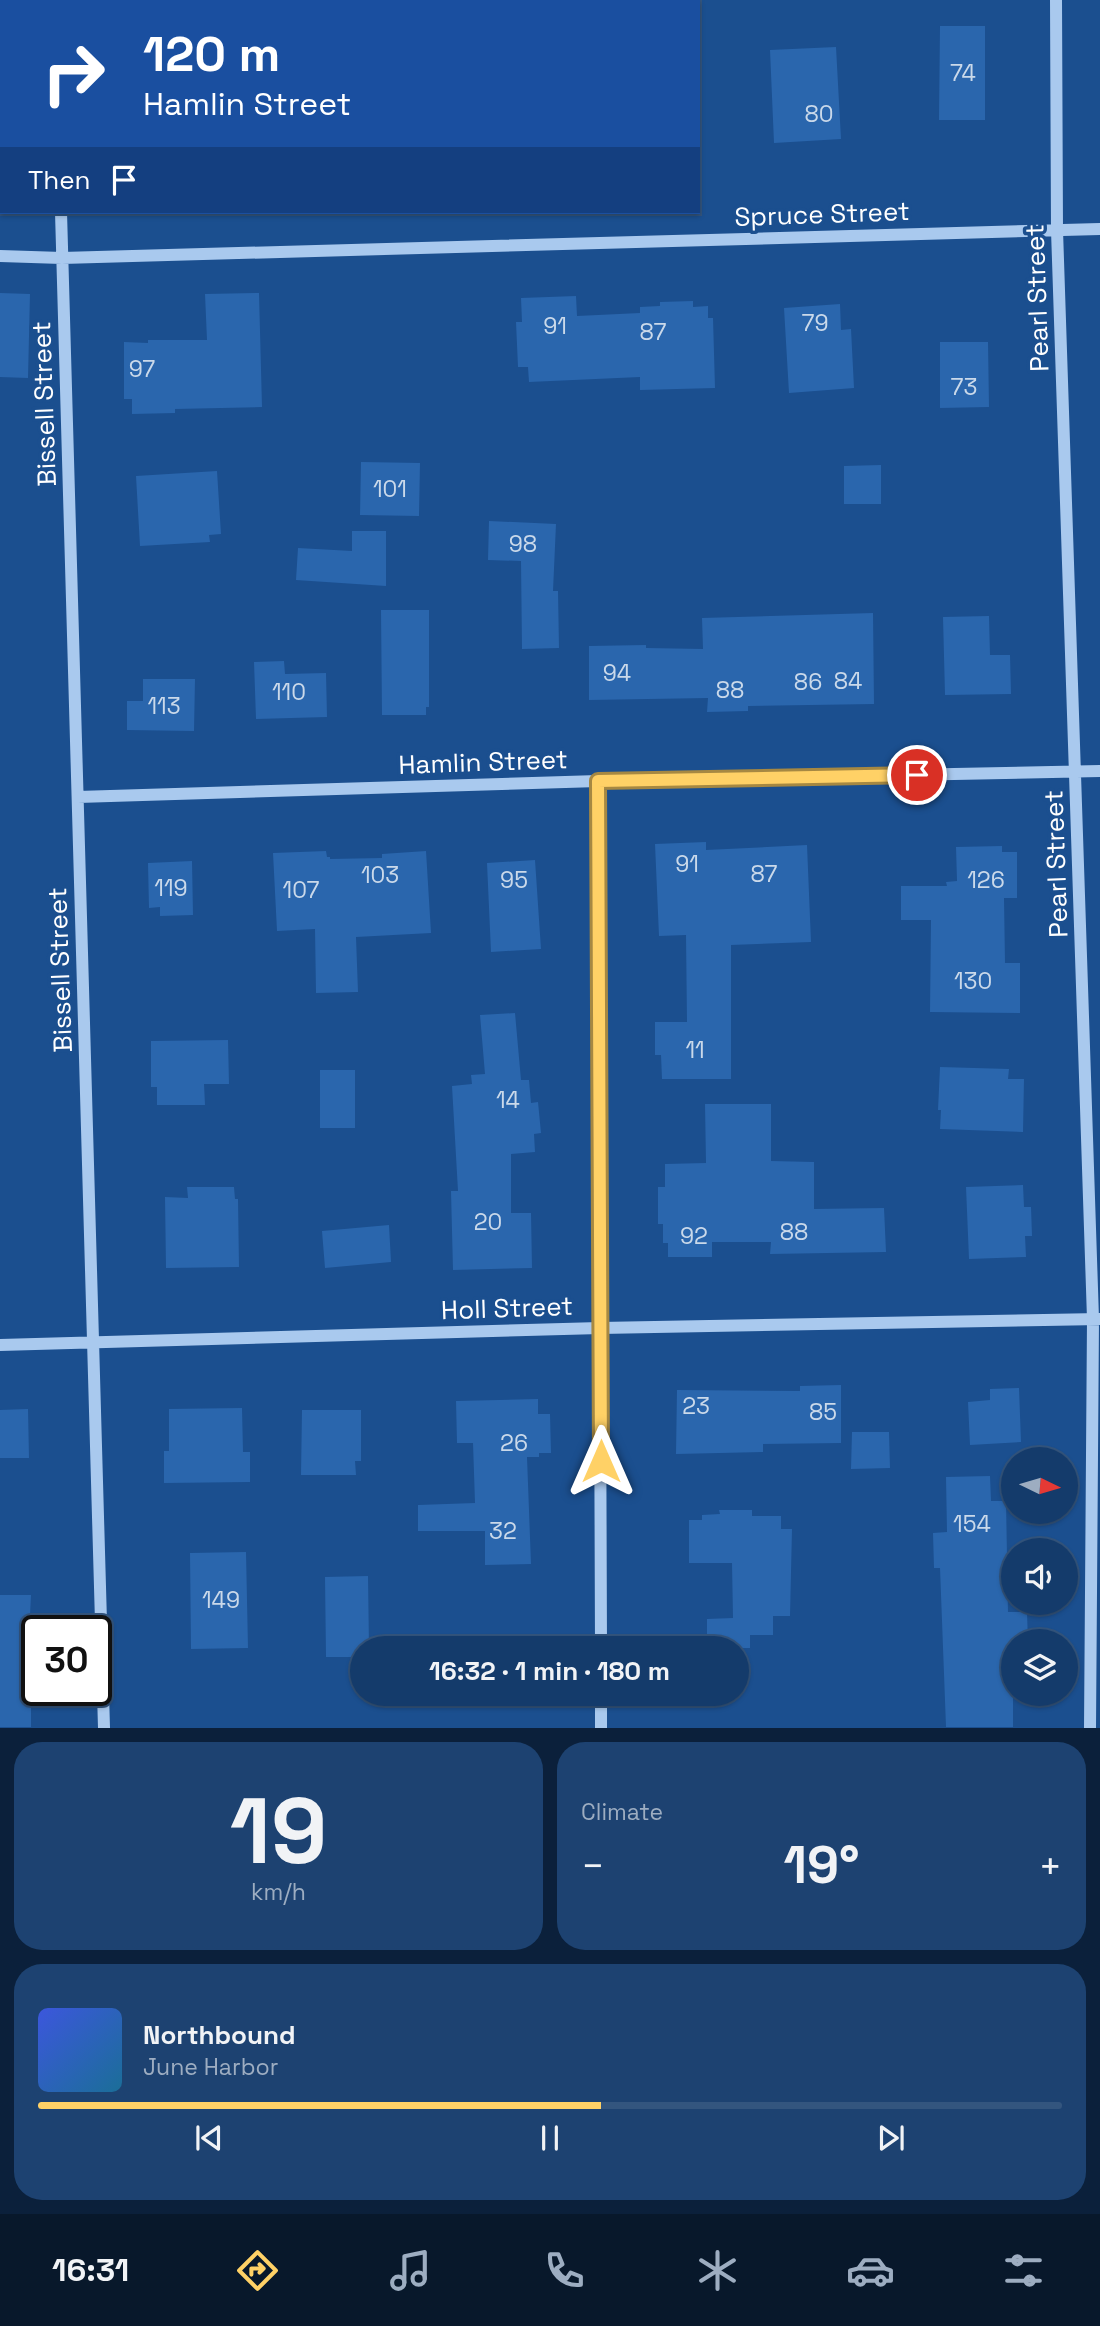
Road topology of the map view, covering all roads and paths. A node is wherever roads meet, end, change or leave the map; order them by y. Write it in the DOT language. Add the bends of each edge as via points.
graph roads {
  1 [pos="1056,0"];
  2 [pos="61,214"];
  3 [pos="1100,229"];
  4 [pos="1057,230"];
  5 [pos="0,256"];
  6 [pos="62,258"];
  7 [pos="1100,771"];
  8 [pos="1076,772"];
  9 [pos="598,781"];
  10 [pos="78,797"];
  11 [pos="1097,1319"];
  12 [pos="600,1328"];
  13 [pos="93,1342"];
  14 [pos="0,1345"];
  15 [pos="601,1636"];
  16 [pos="601,1706"];
  17 [pos="104,1727"];
  18 [pos="601,1727"];
  19 [pos="1090,1727"];
  1 -- 4 [label="street, Pearl Street"];
  2 -- 6 [label="street, Bissell Street"];
  3 -- 4 [label="street, Spruce Street"];
  4 -- 6 [label="street, Spruce Street"];
  4 -- 8 [label="street, Pearl Street"];
  5 -- 6 [label="street, Spruce Street"];
  6 -- 10 [label="street, Bissell Street"];
  7 -- 8 [label="street, Hamlin Street"];
  8 -- 9 [label="street, Hamlin Street"];
  8 -- 11 [label="street, Pearl Street"];
  9 -- 10 [label="street, Hamlin Street"];
  9 -- 12 [label="street"];
  10 -- 13 [label="street, Bissell Street"];
  11 -- 12 [label="street, Holl Street"];
  11 -- 19 [label="street, Pearl Street"];
  12 -- 13 [label="street, Holl Street"];
  12 -- 15 [label="street"];
  13 -- 14 [label="street, Holl Street"];
  13 -- 17 [label="street, Bissell Street"];
  16 -- 18 [label="street"];
}
